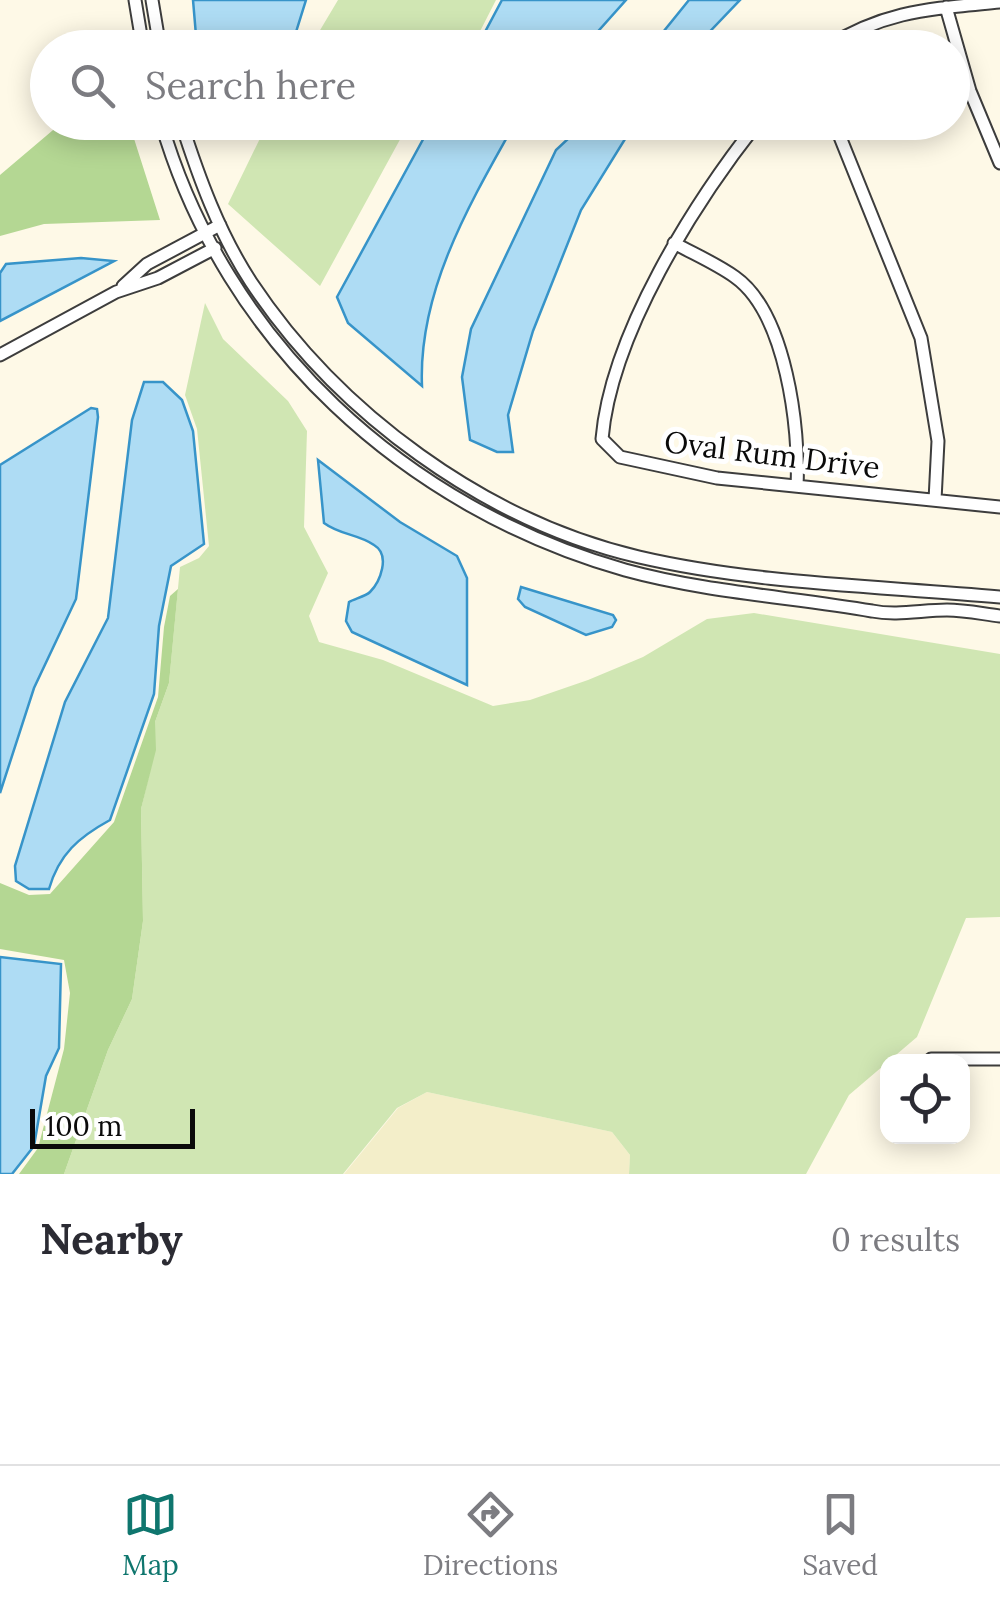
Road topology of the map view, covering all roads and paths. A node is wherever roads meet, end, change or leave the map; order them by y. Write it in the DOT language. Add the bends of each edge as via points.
graph roads {
  1 [pos="135,0"];
  2 [pos="152,0"];
  3 [pos="1000,2"];
  4 [pos="946,8"];
  5 [pos="140,30"];
  6 [pos="157,30"];
  7 [pos="854,30"];
  8 [pos="952,30"];
  9 [pos="970,90"];
  10 [pos="168,140"];
  11 [pos="189,140"];
  12 [pos="745,140"];
  13 [pos="841,140"];
  14 [pos="1000,163"];
  15 [pos="220,225"];
  16 [pos="203,234"];
  17 [pos="228,241"];
  18 [pos="674,244"];
  19 [pos="212,249"];
  20 [pos="116,292"];
  21 [pos="0,355"];
  22 [pos="797,486"];
  23 [pos="935,500"];
  24 [pos="1000,507"];
  25 [pos="1000,597"];
  26 [pos="1000,616"];
  27 [pos="970,1059"];
  28 [pos="1000,1059"];
  1 -- 5 [label="street"];
  2 -- 6 [label="street"];
  3 -- 4 [label="street"];
  4 -- 7 [label="street"];
  4 -- 8 [label="street"];
  9 -- 14 [label="street"];
  10 -- 16 [label="street"];
  11 -- 15 [label="street"];
  12 -- 18 [label="street, Oval Rum Drive"];
  13 -- 23 [label="street" via="922,338 938,442"];
  15 -- 16 [label="street"];
  15 -- 17 [label="street"];
  16 -- 19 [label="street"];
  16 -- 20 [label="street" via="147,264"];
  17 -- 19 [label="street"];
  17 -- 25 [label="street" via="252,283 311,356 366,410 440,470 528,516 620,551 693,568"];
  18 -- 22 [label="street" via="737,278 752,294 792,391"];
  18 -- 22 [label="street, Oval Rum Drive" via="612,386 602,438 620,457 664,468"];
  19 -- 20 [label="street"];
  19 -- 26 [label="street" via="294,365 353,425 434,487 500,523 609,564 691,584 873,612"];
  20 -- 21 [label="street"];
  22 -- 23 [label="street, Oval Rum Drive"];
  23 -- 24 [label="street, Oval Rum Drive"];
  27 -- 28 [label="street"];
}
